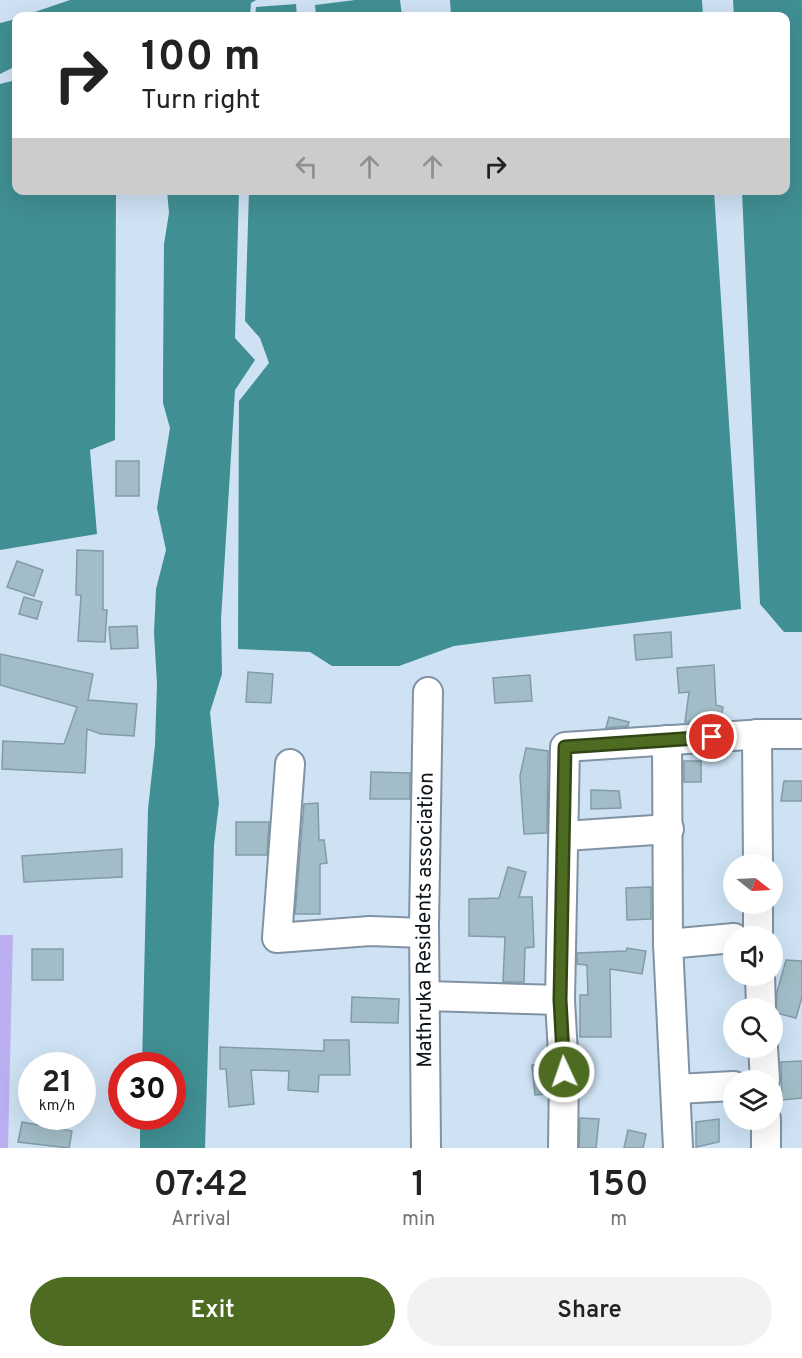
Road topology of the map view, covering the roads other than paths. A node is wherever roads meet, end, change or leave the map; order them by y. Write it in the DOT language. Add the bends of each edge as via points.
graph roads {
  1 [pos="428,692"];
  2 [pos="757,734"];
  3 [pos="802,734"];
  4 [pos="667,740"];
  5 [pos="290,764"];
  6 [pos="669,829"];
  7 [pos="565,836"];
  8 [pos="758,854"];
  9 [pos="424,933"];
  10 [pos="723,939"];
  11 [pos="668,944"];
  12 [pos="426,996"];
  13 [pos="560,1000"];
  14 [pos="723,1087"];
  15 [pos="676,1089"];
  16 [pos="766,1130"];
  17 [pos="426,1148"];
  18 [pos="563,1148"];
  19 [pos="678,1148"];
  20 [pos="766,1148"];
  1 -- 9 [label="street, Mathruka Residents association"];
  2 -- 3 [label="street"];
  2 -- 4 [label="street"];
  2 -- 8 [label="street"];
  4 -- 6 [label="street"];
  4 -- 7 [label="street" via="565,747"];
  5 -- 9 [label="street" via="277,938"];
  6 -- 7 [label="street"];
  6 -- 11 [label="street"];
  7 -- 13 [label="street"];
  9 -- 12 [label="street, Mathruka Residents association"];
  10 -- 11 [label="street"];
  11 -- 15 [label="street"];
  12 -- 13 [label="street"];
  12 -- 17 [label="street, Mathruka Residents association"];
  13 -- 18 [label="street"];
  14 -- 15 [label="street"];
  15 -- 19 [label="street"];
  16 -- 20 [label="street"];
}
